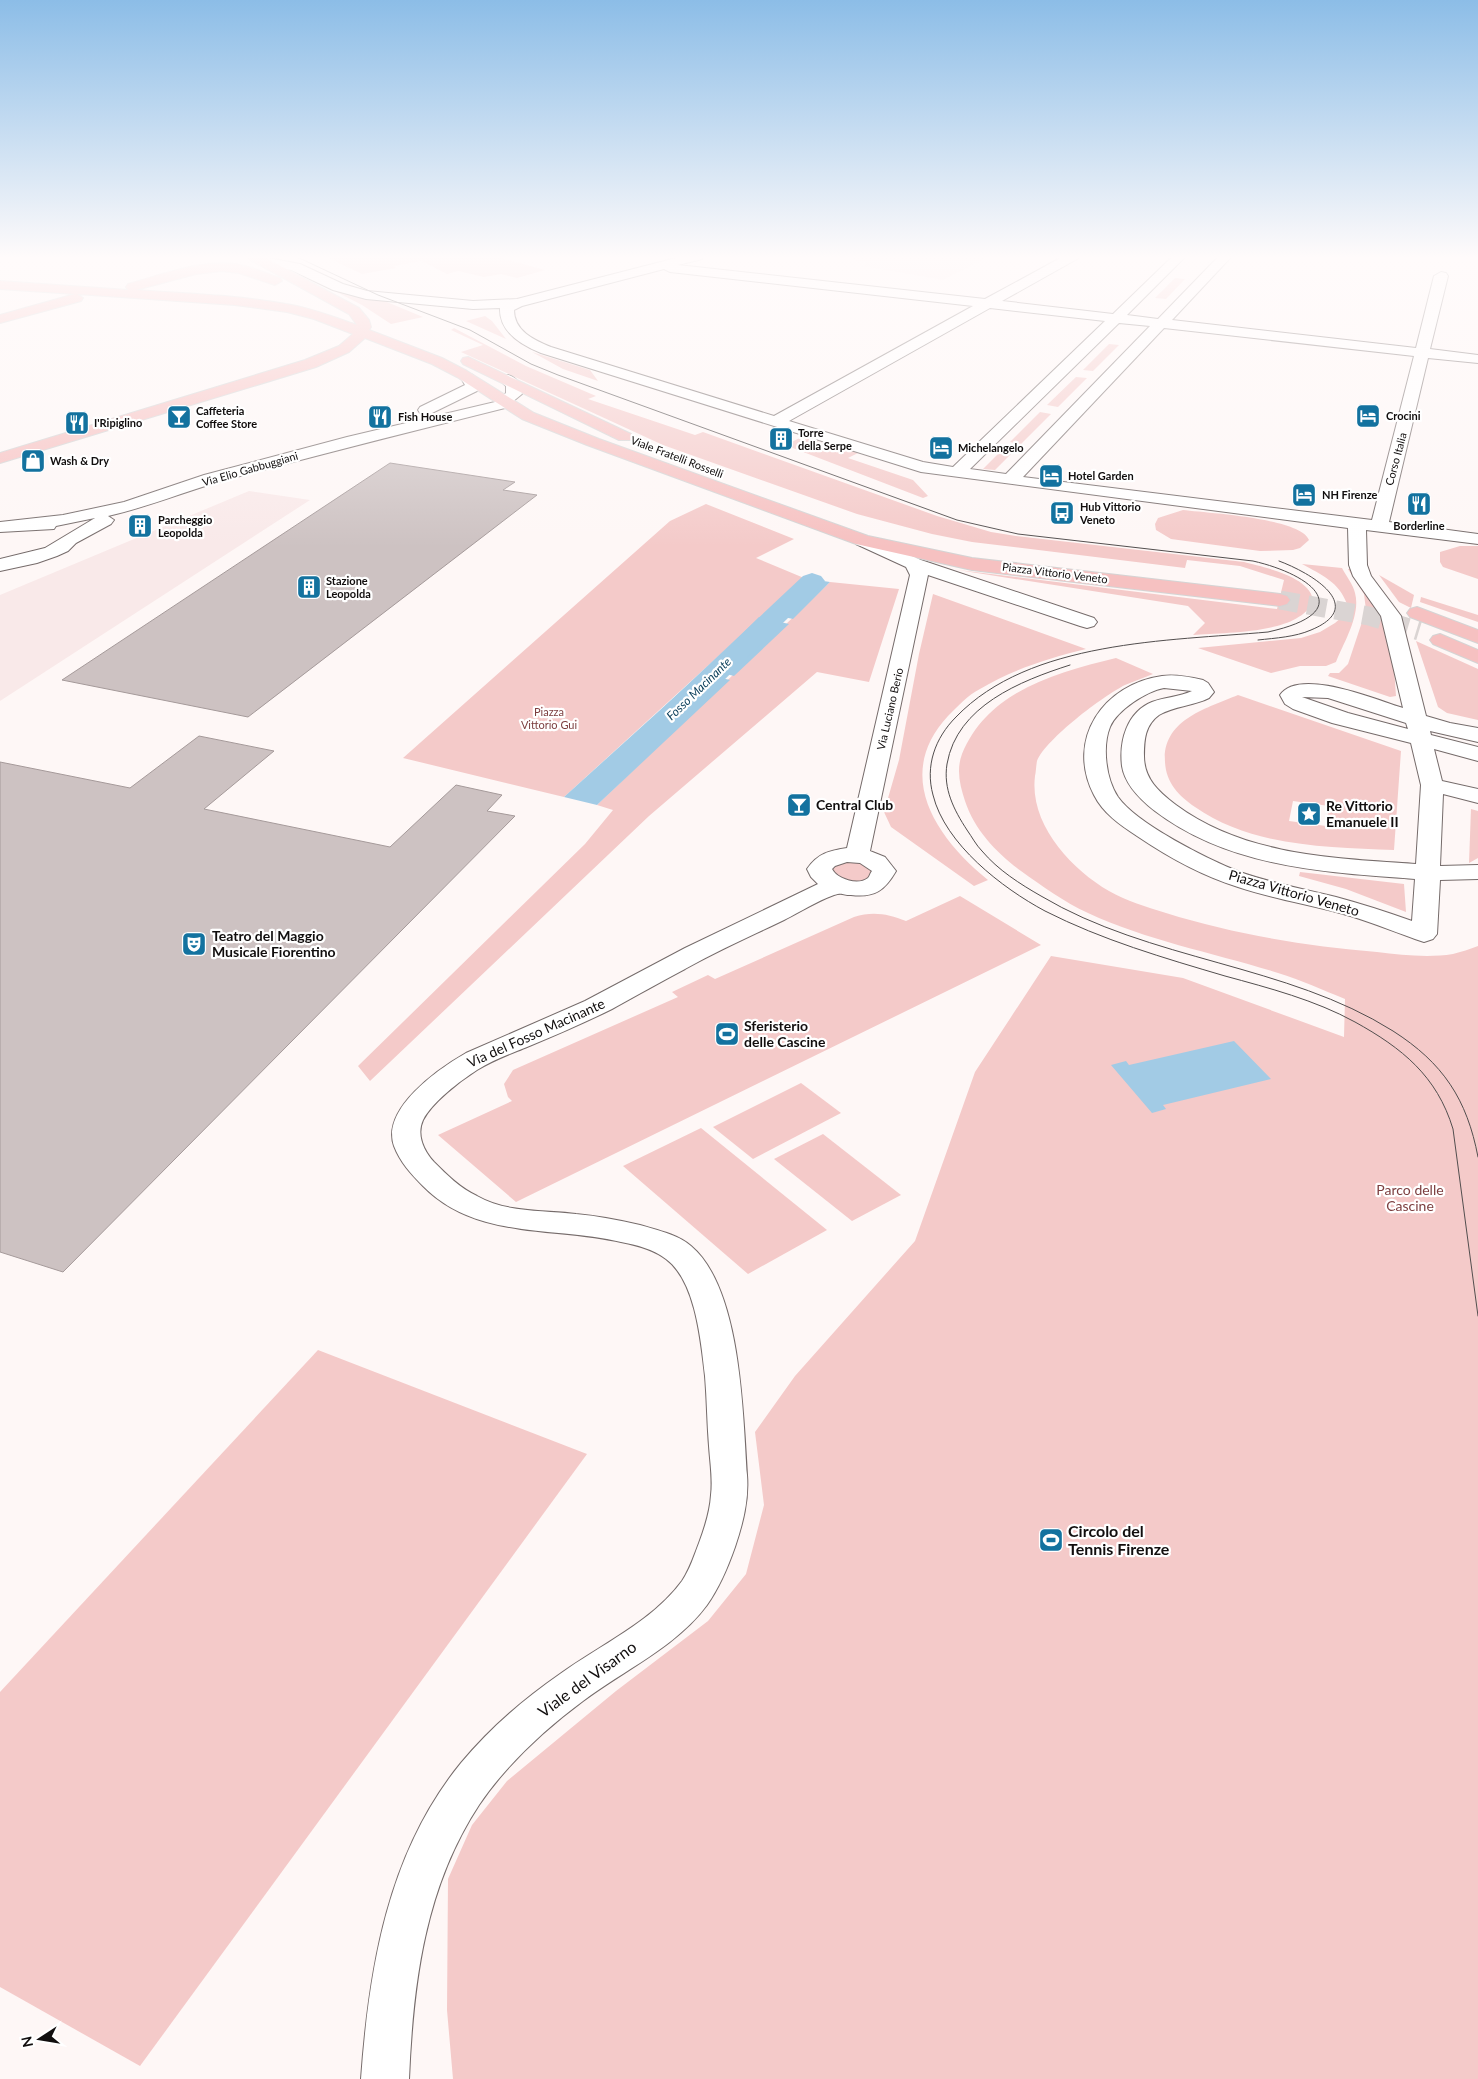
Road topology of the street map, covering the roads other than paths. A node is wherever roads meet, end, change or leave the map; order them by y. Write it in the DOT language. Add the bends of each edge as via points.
graph roads {
  1 [pos="333,353"];
  2 [pos="360,353"];
  3 [pos="416,353"];
  4 [pos="450,353"];
  5 [pos="554,353"];
  6 [pos="899,353"];
  7 [pos="1081,353"];
  8 [pos="1132,353"];
  9 [pos="1423,353"];
  10 [pos="1478,360"];
  11 [pos="298,368"];
  12 [pos="468,378"];
  13 [pos="508,380"];
  14 [pos="506,402"];
  15 [pos="461,414"];
  16 [pos="528,416"];
  17 [pos="777,421"];
  18 [pos="372,434"];
  19 [pos="0,458"];
  20 [pos="956,473"];
  21 [pos="1010,480"];
  22 [pos="128,506"];
  23 [pos="1357,523"];
  24 [pos="29,524"];
  25 [pos="1378,526"];
  26 [pos="0,527"];
  27 [pos="892,532"];
  28 [pos="70,539"];
  29 [pos="1478,539"];
  30 [pos="862,540"];
  31 [pos="30,559"];
  32 [pos="914,564"];
  33 [pos="0,565"];
  34 [pos="0,571"];
  35 [pos="1087,622"];
  36 [pos="1478,637"];
  37 [pos="1478,657"];
  38 [pos="1418,730"];
  39 [pos="1478,735"];
  40 [pos="1478,754"];
  41 [pos="1432,785"];
  42 [pos="1478,796"];
  43 [pos="857,855"];
  44 [pos="1428,872"];
  45 [pos="1478,872"];
  46 [pos="835,885"];
  47 [pos="714,1329"];
  48 [pos="385,2079"];
  1 -- 11 [label="main road"];
  2 -- 11 [label="main road"];
  3 -- 12 [label="main road, Viale Fratelli Rosselli"];
  4 -- 13 [label="main road, Viale Fratelli Rosselli"];
  5 -- 17 [label="street"];
  6 -- 17 [label="street"];
  7 -- 20 [label="street"];
  8 -- 21 [label="street"];
  9 -- 10 [label="street"];
  9 -- 25 [label="street, Corso Italia"];
  11 -- 19 [label="main road"];
  12 -- 14 [label="main road, Viale Fratelli Rosselli"];
  12 -- 18 [label="street, Via Elio Gabbuggiani" via="473,387 466,392"];
  13 -- 14 [label="street" via="515,391"];
  13 -- 27 [label="main road, Viale Fratelli Rosselli" via="662,452 831,514"];
  14 -- 15 [label="street, Via Elio Gabbuggiani"];
  14 -- 16 [label="main road, Viale Fratelli Rosselli"];
  15 -- 16 [label="street, Via Elio Gabbuggiani"];
  15 -- 18 [label="street, Via Elio Gabbuggiani"];
  16 -- 30 [label="main road, Viale Fratelli Rosselli"];
  17 -- 20 [label="street" via="921,467"];
  18 -- 22 [label="street, Via Elio Gabbuggiani" via="210,479"];
  20 -- 21 [label="street"];
  21 -- 23 [label="street"];
  22 -- 24 [label="street, Via Elio Gabbuggiani"];
  22 -- 28 [label="street, Via Elio Gabbuggiani"];
  23 -- 25 [label="street"];
  23 -- 38 [label="street, Piazza Vittorio Veneto" via="1358,566 1392,616"];
  24 -- 26 [label="street"];
  24 -- 28 [label="street" via="62,528"];
  25 -- 29 [label="street"];
  27 -- 30 [label="main road, Piazza Vittorio Veneto" via="969,549 1280,594 972,564"];
  28 -- 31 [label="street, Via Elio Gabbuggiani" via="58,549"];
  30 -- 32 [label="street"];
  31 -- 33 [label="street"];
  31 -- 34 [label="street"];
  32 -- 35 [label="street, Piazza Vittorio Veneto"];
  32 -- 43 [label="street, Via Luciano Berio" via="919,575 917,590"];
  36 -- 37 [label="main road" via="1418,622"];
  38 -- 38 [label="street" via="1320,690 1300,690 1290,695 1300,705 1363,725"];
  38 -- 39 [label="street"];
  38 -- 40 [label="street"];
  38 -- 41 [label="street, Piazza Vittorio Veneto"];
  41 -- 42 [label="street"];
  41 -- 44 [label="street, Piazza Vittorio Veneto"];
  43 -- 46 [label="street" via="835,856 822,865 819,870 821,876"];
  43 -- 46 [label="street" via="875,861 884,871 883,876 864,887"];
  44 -- 44 [label="street, Piazza Vittorio Veneto" via="1335,865 1256,852 1199,830 1163,806 1145,790 1135,774 1135,734 1140,721 1152,711 1202,694 1201,687 1159,681 1141,688 1121,702 1100,726 1096,740 1098,772 1112,805 1164,843 1204,864 1245,881 1350,909 1424,934"];
  44 -- 45 [label="street, Piazza Vittorio Veneto"];
  46 -- 47 [label="street, Via del Fosso Macinante" via="675,963 610,1000 468,1063 444,1080 411,1115 405,1128 414,1158 434,1181 468,1206 522,1220 603,1226 658,1241 675,1250 691,1265 699,1280"];
  47 -- 48 [label="street, Viale del Visarno" via="723,1376 730,1492 720,1536 705,1576 697,1590 655,1630 570,1688 523,1728 491,1759 447,1819 414,1893 401,1935 392,1984"];
}
